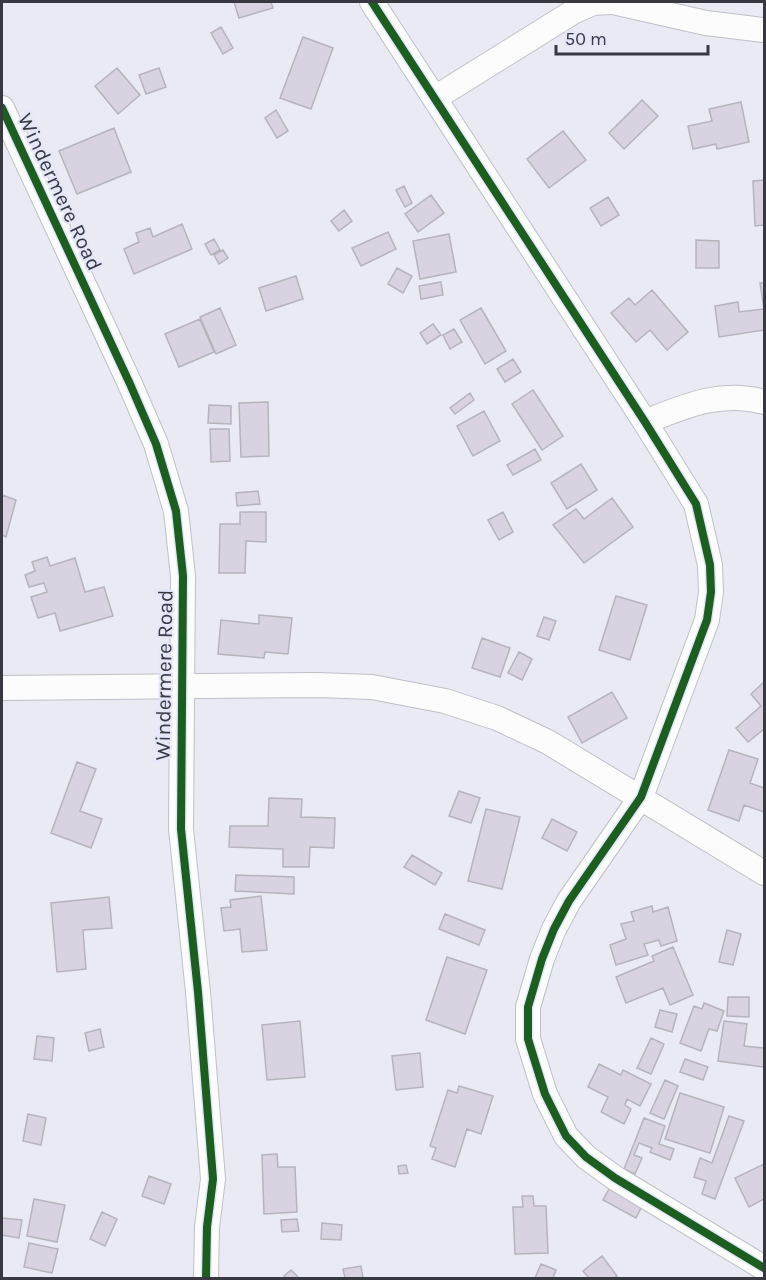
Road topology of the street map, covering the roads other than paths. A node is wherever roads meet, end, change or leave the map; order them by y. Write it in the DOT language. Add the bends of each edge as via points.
graph roads {
  1 [pos="372,2"];
  2 [pos="611,2"];
  3 [pos="765,30"];
  4 [pos="435,98"];
  5 [pos="2,108"];
  6 [pos="765,402"];
  7 [pos="645,422"];
  8 [pos="2,688"];
  9 [pos="180,688"];
  10 [pos="641,797"];
  11 [pos="765,873"];
  12 [pos="765,1268"];
  13 [pos="206,1278"];
  1 -- 4 [label="street"];
  2 -- 3 [label="street" via="706,23"];
  2 -- 4 [label="street" via="593,3 573,12"];
  4 -- 7 [label="street"];
  5 -- 9 [label="street, Windermere Road" via="156,444 176,511 180,542"];
  6 -- 7 [label="street" via="730,396 698,401"];
  7 -- 10 [label="street" via="696,504 706,540 711,592 706,620"];
  8 -- 9 [label="street"];
  9 -- 10 [label="street" via="372,687 445,701 497,718 548,742"];
  9 -- 13 [label="street, Windermere Road" via="181,829 213,1179"];
  10 -- 11 [label="street"];
  10 -- 12 [label="street" via="569,901 542,959 528,1007 528,1039 537,1074 566,1136 586,1157 615,1179"];
}
